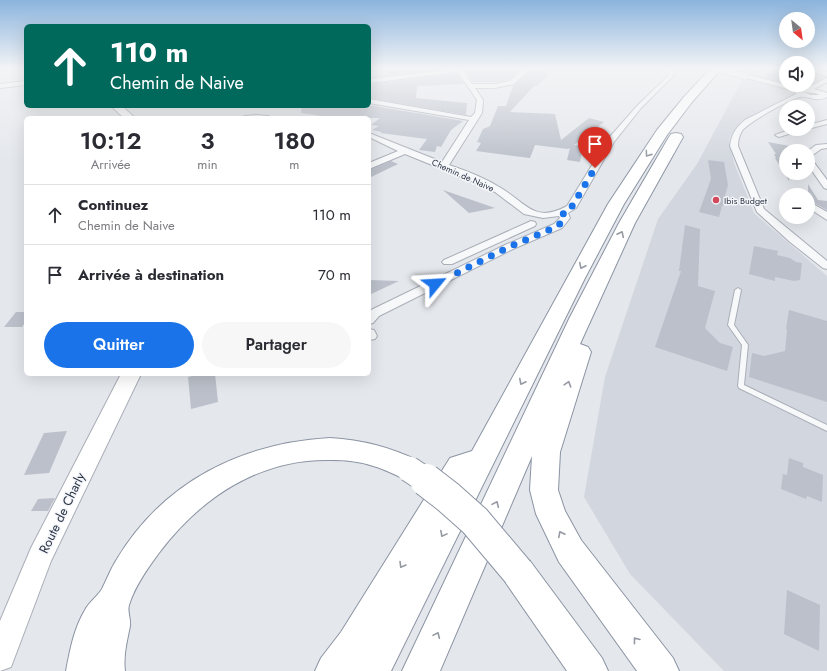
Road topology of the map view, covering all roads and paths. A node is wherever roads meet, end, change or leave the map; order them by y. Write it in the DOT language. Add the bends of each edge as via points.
graph roads {
  1 [pos="480,100"];
  2 [pos="646,100"];
  3 [pos="687,100"];
  4 [pos="702,100"];
  5 [pos="371,101"];
  6 [pos="779,105"];
  7 [pos="697,106"];
  8 [pos="118,108"];
  9 [pos="128,116"];
  10 [pos="472,119"];
  11 [pos="827,122"];
  12 [pos="815,125"];
  13 [pos="683,126"];
  14 [pos="371,136"];
  15 [pos="827,146"];
  16 [pos="815,150"];
  17 [pos="406,151"];
  18 [pos="371,165"];
  19 [pos="445,165"];
  20 [pos="815,169"];
  21 [pos="827,186"];
  22 [pos="815,208"];
  23 [pos="563,213"];
  24 [pos="827,217"];
  25 [pos="532,219"];
  26 [pos="540,232"];
  27 [pos="448,262"];
  28 [pos="827,266"];
  29 [pos="738,290"];
  30 [pos="371,318"];
  31 [pos="580,320"];
  32 [pos="130,376"];
  33 [pos="827,428"];
  34 [pos="481,460"];
  35 [pos="111,605"];
  36 [pos="0,656"];
  37 [pos="85,671"];
  38 [pos="106,671"];
  39 [pos="334,671"];
  40 [pos="371,671"];
  41 [pos="421,671"];
  42 [pos="589,671"];
  43 [pos="660,671"];
  1 -- 10 [label="street" via="478,113"];
  2 -- 23 [label="street" via="611,141 571,208"];
  3 -- 34 [label="highway, one-way" via="645,157 597,238"];
  4 -- 7 [label="highway"];
  5 -- 10 [label="street"];
  6 -- 28 [label="street" via="742,126 734,138 734,146 760,210"];
  8 -- 9 [label="main road"];
  10 -- 19 [label="street"];
  11 -- 12 [label="street"];
  31 -- 13 [label="highway, one-way" via="627,223"];
  14 -- 17 [label="street, Chemin de Naive"];
  15 -- 16 [label="street"];
  17 -- 18 [label="street"];
  17 -- 19 [label="street, Chemin de Naive"];
  19 -- 25 [label="street, Chemin de Naive" via="494,187"];
  20 -- 21 [label="street"];
  22 -- 24 [label="street"];
  23 -- 25 [label="street, Chemin de Naive"];
  23 -- 26 [label="street" via="565,218 558,226"];
  25 -- 26 [label="street"];
  25 -- 27 [label="street"];
  26 -- 30 [label="street" via="375,313"];
  29 -- 33 [label="lane" via="731,325 746,345 741,386"];
  41 -- 31 [label="highway, one-way"];
  43 -- 31 [label="highway, one-way" via="570,551 551,514 544,490 546,452 586,337"];
  32 -- 36 [label="main road, Route de Charly" via="40,557"];
  34 -- 39 [label="highway, one-way" via="460,466 354,645"];
  34 -- 40 [label="highway, one-way"];
  35 -- 37 [label="highway" via="95,624"];
  35 -- 38 [label="highway" via="113,622 105,662"];
  35 -- 42 [label="highway, bridge" via="129,569 157,531 178,508 207,486 270,456 328,448 359,451 385,458 410,469 454,502 482,529 518,572"];
}
